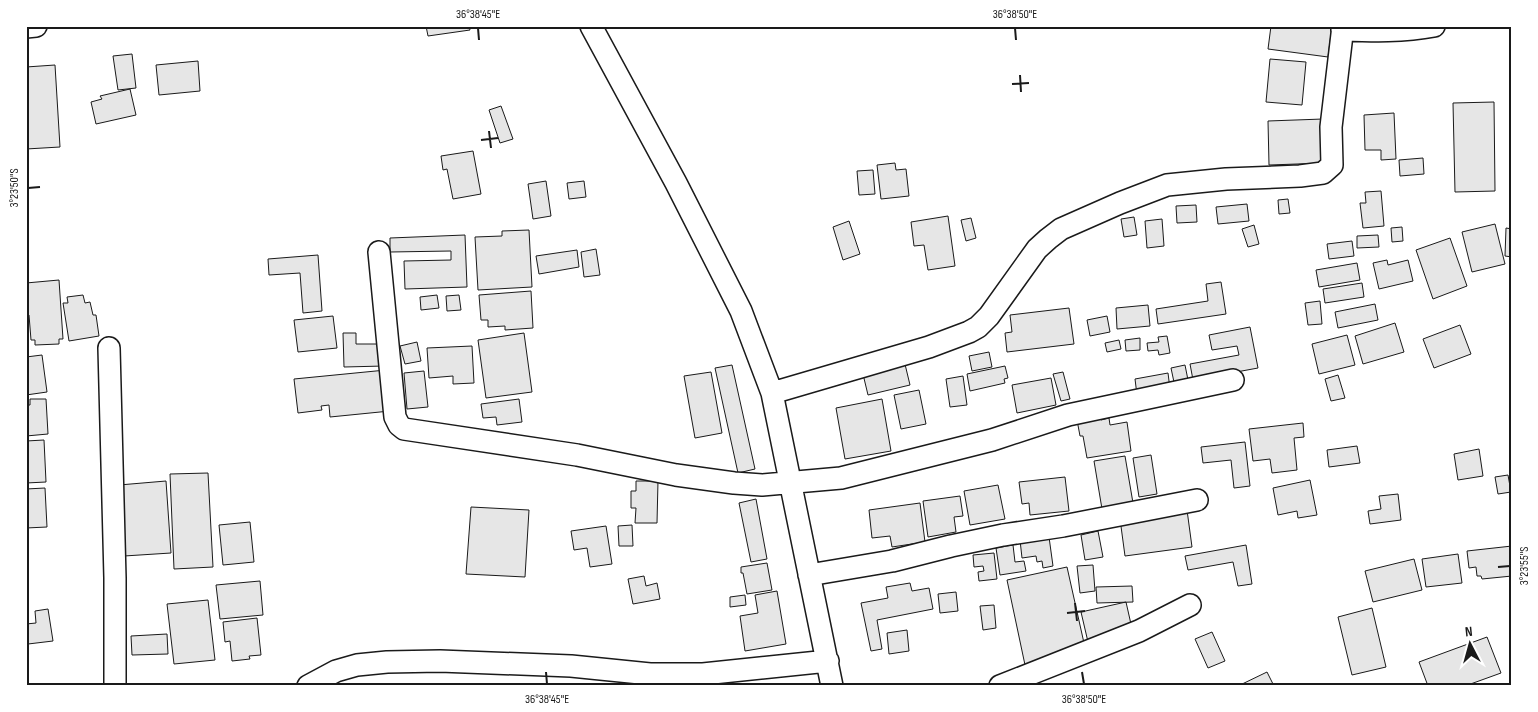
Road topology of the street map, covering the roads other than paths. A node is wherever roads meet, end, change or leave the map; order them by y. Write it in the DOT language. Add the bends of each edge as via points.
graph roads {
  1 [pos="36,26"];
  2 [pos="591,26"];
  3 [pos="1434,26"];
  4 [pos="26,27"];
  5 [pos="1342,28"];
  6 [pos="379,252"];
  7 [pos="109,348"];
  8 [pos="1233,380"];
  9 [pos="772,393"];
  10 [pos="790,483"];
  11 [pos="1197,500"];
  12 [pos="809,575"];
  13 [pos="1190,605"];
  14 [pos="828,660"];
  15 [pos="115,686"];
  16 [pos="308,686"];
  17 [pos="832,686"];
  18 [pos="1000,686"];
  1 -- 4 [label="street"];
  2 -- 9 [label="street" via="741,310"];
  3 -- 5 [label="street" via="1382,31"];
  5 -- 9 [label="street" via="1331,127 1332,165 1323,173 1167,184 1061,229 1037,249 978,327 894,358"];
  6 -- 10 [label="street" via="395,417 404,429 577,455 695,478 762,485"];
  7 -- 15 [label="street"];
  8 -- 10 [label="street" via="1068,414 992,440 841,478"];
  9 -- 10 [label="street"];
  10 -- 12 [label="street"];
  11 -- 12 [label="street"];
  12 -- 14 [label="street"];
  13 -- 18 [label="street" via="1139,631"];
  14 -- 16 [label="street" via="704,674 650,674 571,666 440,661 387,662 336,671"];
  14 -- 17 [label="street"];
}
